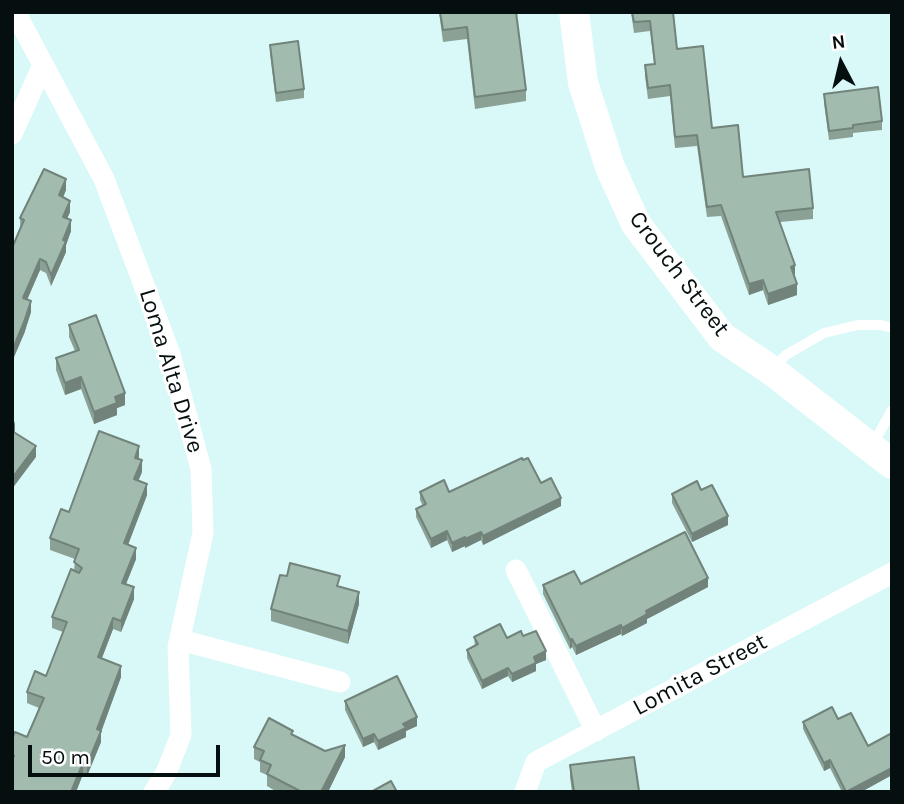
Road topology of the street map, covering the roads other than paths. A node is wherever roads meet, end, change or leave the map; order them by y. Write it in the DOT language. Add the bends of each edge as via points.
graph roads {
  1 [pos="15,12"];
  2 [pos="575,12"];
  3 [pos="43,65"];
  4 [pos="12,134"];
  5 [pos="892,328"];
  6 [pos="771,370"];
  7 [pos="892,410"];
  8 [pos="881,456"];
  9 [pos="516,570"];
  10 [pos="892,573"];
  11 [pos="180,640"];
  12 [pos="340,682"];
  13 [pos="596,731"];
  14 [pos="155,792"];
  15 [pos="525,792"];
  1 -- 3 [label="street, Loma Alta Drive"];
  2 -- 6 [label="street, Crouch Street" via="583,83 610,167 636,224 722,337"];
  3 -- 4 [label="street"];
  3 -- 11 [label="street, Loma Alta Drive" via="104,179 170,354 201,469 203,533"];
  5 -- 6 [label="lane" via="858,325 824,333 786,355"];
  6 -- 8 [label="street, Crouch Street"];
  7 -- 8 [label="lane"];
  9 -- 13 [label="street"];
  10 -- 13 [label="street, Lomita Street"];
  11 -- 12 [label="street"];
  11 -- 14 [label="street, Loma Alta Drive" via="181,735"];
  13 -- 15 [label="street, Lomita Street" via="536,762"];
}
